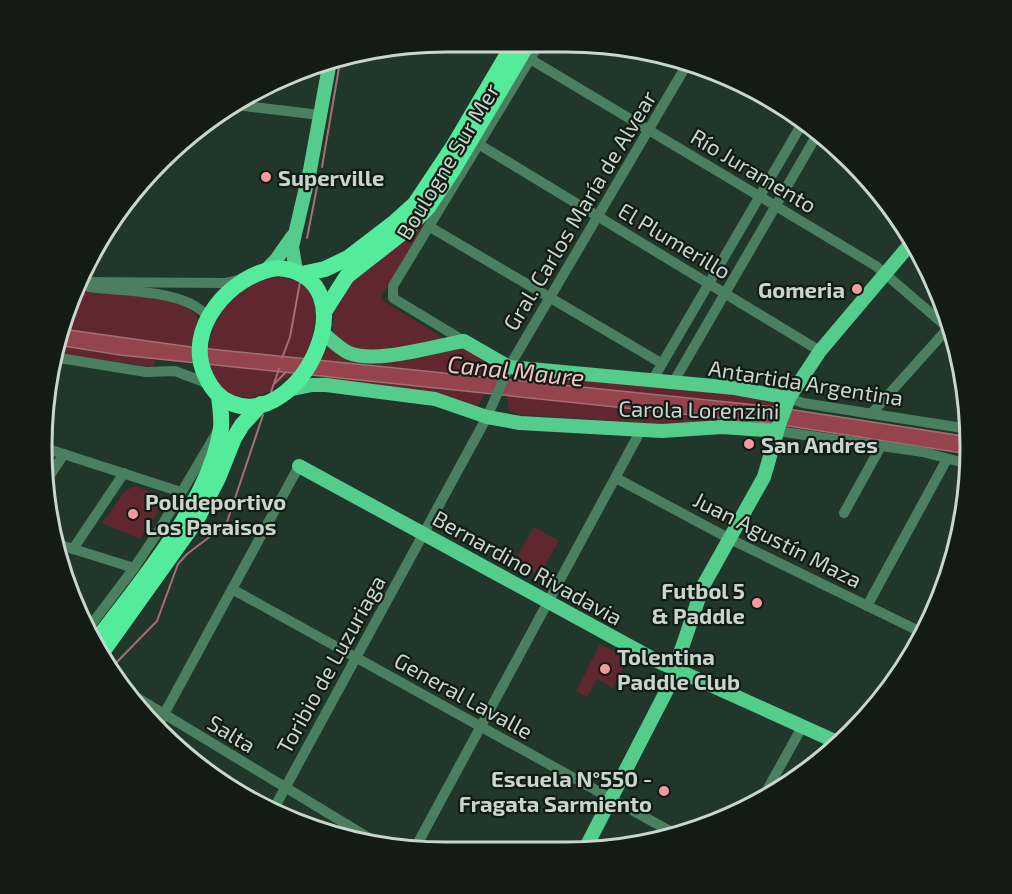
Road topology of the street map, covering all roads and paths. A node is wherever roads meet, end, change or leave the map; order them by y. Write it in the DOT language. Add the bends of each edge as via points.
graph roads {
  1 [pos="509,52"];
  2 [pos="529,52"];
  3 [pos="328,71"];
  4 [pos="683,71"];
  5 [pos="248,106"];
  6 [pos="320,115"];
  7 [pos="799,129"];
  8 [pos="649,130"];
  9 [pos="813,141"];
  10 [pos="480,145"];
  11 [pos="760,195"];
  12 [pos="776,205"];
  13 [pos="597,216"];
  14 [pos="430,227"];
  15 [pos="294,232"];
  16 [pos="906,249"];
  17 [pos="267,269"];
  18 [pos="299,273"];
  19 [pos="886,274"];
  20 [pos="248,277"];
  21 [pos="89,282"];
  22 [pos="708,283"];
  23 [pos="87,287"];
  24 [pos="724,293"];
  25 [pos="549,297"];
  26 [pos="393,298"];
  27 [pos="324,312"];
  28 [pos="209,317"];
  29 [pos="938,318"];
  30 [pos="323,333"];
  31 [pos="943,334"];
  32 [pos="464,341"];
  33 [pos="820,351"];
  34 [pos="63,359"];
  35 [pos="661,363"];
  36 [pos="506,373"];
  37 [pos="652,381"];
  38 [pos="673,383"];
  39 [pos="214,390"];
  40 [pos="288,390"];
  41 [pos="787,403"];
  42 [pos="261,404"];
  43 [pos="871,414"];
  44 [pos="488,417"];
  45 [pos="221,427"];
  46 [pos="778,428"];
  47 [pos="959,428"];
  48 [pos="641,430"];
  49 [pos="881,446"];
  50 [pos="52,450"];
  51 [pos="64,454"];
  52 [pos="947,459"];
  53 [pos="959,462"];
  54 [pos="299,466"];
  55 [pos="53,471"];
  56 [pos="124,473"];
  57 [pos="616,478"];
  58 [pos="181,492"];
  59 [pos="844,513"];
  60 [pos="423,534"];
  61 [pos="730,539"];
  62 [pos="65,547"];
  63 [pos="73,549"];
  64 [pos="134,568"];
  65 [pos="232,589"];
  66 [pos="548,602"];
  67 [pos="867,606"];
  68 [pos="92,618"];
  69 [pos="915,629"];
  70 [pos="100,635"];
  71 [pos="106,646"];
  72 [pos="356,658"];
  73 [pos="675,669"];
  74 [pos="148,705"];
  75 [pos="164,714"];
  76 [pos="161,719"];
  77 [pos="481,727"];
  78 [pos="802,727"];
  79 [pos="830,739"];
  80 [pos="771,784"];
  81 [pos="285,788"];
  82 [pos="610,800"];
  83 [pos="277,803"];
  84 [pos="664,829"];
  85 [pos="358,831"];
  86 [pos="419,841"];
  87 [pos="589,841"];
  1 -- 18 [label="highway" via="415,204 348,258"];
  2 -- 8 [label="street, Río Juramento"];
  2 -- 10 [label="street, Boulogne Sur Mer"];
  2 -- 27 [label="highway" via="428,207 407,229 347,276"];
  3 -- 6 [label="main road"];
  4 -- 8 [label="street, Gral. Carlos María de Alvear"];
  5 -- 6 [label="street"];
  6 -- 15 [label="main road"];
  7 -- 11 [label="street"];
  8 -- 11 [label="street, Río Juramento"];
  8 -- 13 [label="street, Gral. Carlos María de Alvear"];
  9 -- 12 [label="street"];
  10 -- 13 [label="street, El Plumerillo"];
  10 -- 14 [label="street, Boulogne Sur Mer"];
  11 -- 12 [label="street, Río Juramento"];
  11 -- 22 [label="street"];
  12 -- 19 [label="street, Río Juramento"];
  12 -- 24 [label="street"];
  13 -- 22 [label="street, El Plumerillo"];
  13 -- 25 [label="street, Gral. Carlos María de Alvear"];
  14 -- 25 [label="street"];
  14 -- 26 [label="street, Boulogne Sur Mer" via="393,286"];
  15 -- 17 [label="main road"];
  15 -- 18 [label="main road" via="291,252"];
  16 -- 19 [label="main road"];
  17 -- 18 [label="highway"];
  17 -- 20 [label="highway"];
  18 -- 27 [label="highway" via="318,291"];
  19 -- 29 [label="street, Río Juramento"];
  19 -- 33 [label="main road"];
  20 -- 21 [label="street" via="225,283"];
  20 -- 28 [label="highway" via="227,293"];
  22 -- 24 [label="street, El Plumerillo"];
  22 -- 35 [label="street"];
  23 -- 28 [label="street" via="183,300"];
  24 -- 33 [label="street, El Plumerillo"];
  24 -- 38 [label="street"];
  25 -- 35 [label="street"];
  25 -- 36 [label="street, Gral. Carlos María de Alvear"];
  26 -- 32 [label="street, Antartida Argentina"];
  27 -- 30 [label="highway"];
  28 -- 39 [label="highway" via="199,347 201,364"];
  30 -- 32 [label="main road" via="347,352 375,356"];
  30 -- 40 [label="highway" via="312,359"];
  31 -- 43 [label="street"];
  32 -- 36 [label="main road, Antartida Argentina"];
  33 -- 41 [label="main road"];
  34 -- 39 [label="street" via="146,372 175,371"];
  35 -- 37 [label="street"];
  36 -- 37 [label="main road, Antartida Argentina"];
  36 -- 44 [label="street, Gral. Carlos María de Alvear"];
  37 -- 38 [label="main road, Antartida Argentina"];
  38 -- 41 [label="main road, Antartida Argentina" via="735,388"];
  39 -- 42 [label="highway" via="232,403"];
  39 -- 45 [label="highway"];
  40 -- 42 [label="highway"];
  40 -- 44 [label="main road, Carola Lorenzini" via="326,386 428,398"];
  41 -- 43 [label="street, Antartida Argentina"];
  41 -- 46 [label="main road"];
  42 -- 71 [label="highway" via="234,438 197,519"];
  43 -- 47 [label="street, Antartida Argentina"];
  44 -- 48 [label="main road, Carola Lorenzini" via="520,423"];
  44 -- 60 [label="street, Gral. Carlos María de Alvear"];
  45 -- 58 [label="street"];
  45 -- 70 [label="highway" via="214,456 183,520"];
  46 -- 48 [label="main road, Carola Lorenzini"];
  46 -- 49 [label="street, Carola Lorenzini"];
  46 -- 61 [label="main road" via="764,477"];
  48 -- 57 [label="street"];
  49 -- 52 [label="street, Carola Lorenzini"];
  49 -- 59 [label="street"];
  50 -- 51 [label="street"];
  51 -- 55 [label="street"];
  51 -- 56 [label="street"];
  52 -- 53 [label="street, Carola Lorenzini"];
  52 -- 67 [label="street"];
  54 -- 60 [label="main road, Bernardino Rivadavia"];
  54 -- 65 [label="street"];
  56 -- 58 [label="street"];
  56 -- 63 [label="street"];
  57 -- 61 [label="street, Juan Agustín Maza"];
  57 -- 66 [label="street"];
  58 -- 64 [label="street"];
  60 -- 66 [label="main road, Bernardino Rivadavia"];
  60 -- 72 [label="street, Toribio de Luzuriaga"];
  61 -- 67 [label="street, Juan Agustín Maza"];
  61 -- 73 [label="main road" via="704,586"];
  62 -- 63 [label="street"];
  63 -- 64 [label="street"];
  64 -- 68 [label="street"];
  65 -- 72 [label="street, General Lavalle"];
  65 -- 75 [label="street"];
  66 -- 73 [label="main road, Bernardino Rivadavia"];
  66 -- 77 [label="street"];
  67 -- 69 [label="street, Juan Agustín Maza"];
  72 -- 77 [label="street, General Lavalle"];
  72 -- 81 [label="street, Toribio de Luzuriaga"];
  73 -- 78 [label="main road, Bernardino Rivadavia"];
  73 -- 82 [label="main road"];
  74 -- 75 [label="street, Salta"];
  75 -- 76 [label="street"];
  75 -- 81 [label="street, Salta"];
  77 -- 82 [label="street, General Lavalle"];
  77 -- 86 [label="street"];
  78 -- 79 [label="main road, Bernardino Rivadavia"];
  78 -- 80 [label="street"];
  81 -- 83 [label="street, Toribio de Luzuriaga"];
  81 -- 85 [label="street, Salta"];
  82 -- 84 [label="street, General Lavalle"];
  82 -- 87 [label="main road"];
}
